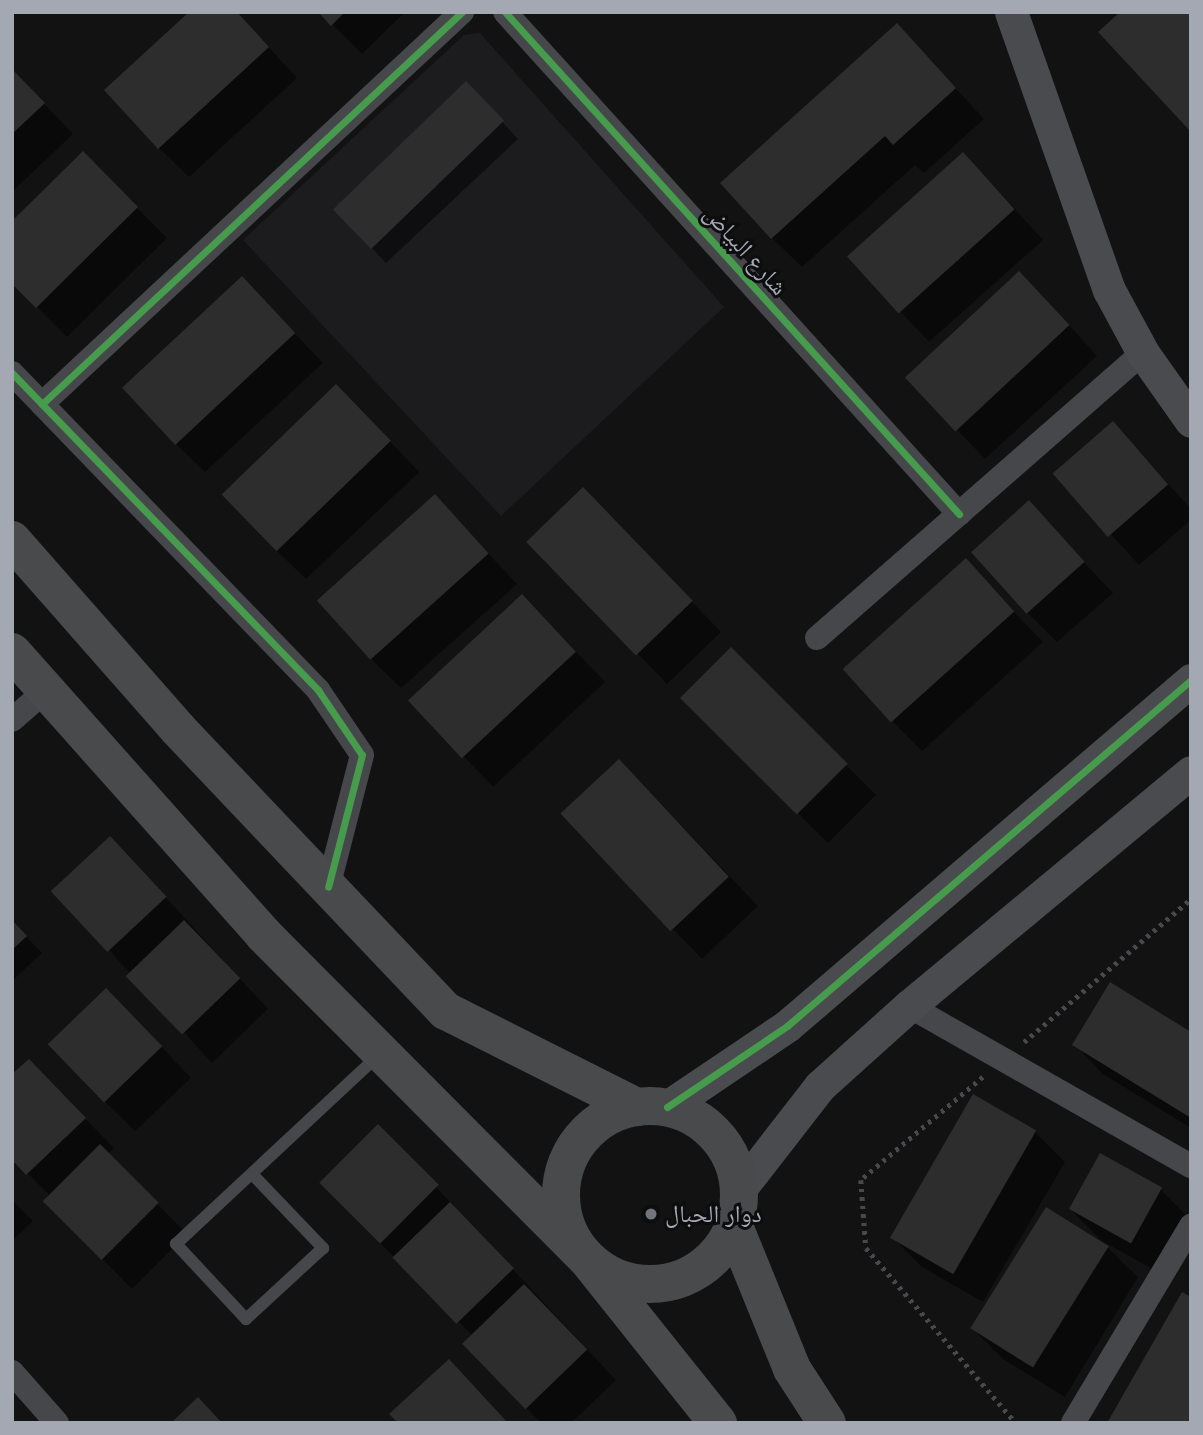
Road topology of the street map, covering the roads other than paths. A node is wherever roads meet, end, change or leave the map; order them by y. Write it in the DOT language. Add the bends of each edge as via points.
graph roads {
  1 [pos="462,12"];
  2 [pos="505,12"];
  3 [pos="1011,12"];
  4 [pos="1143,354"];
  5 [pos="12,373"];
  6 [pos="42,404"];
  7 [pos="1191,421"];
  8 [pos="959,514"];
  9 [pos="12,540"];
  10 [pos="817,638"];
  11 [pos="12,652"];
  12 [pos="1191,680"];
  13 [pos="45,691"];
  14 [pos="12,720"];
  15 [pos="1191,772"];
  16 [pos="328,887"];
  17 [pos="909,1006"];
  18 [pos="382,1053"];
  19 [pos="652,1107"];
  20 [pos="1191,1166"];
  21 [pos="252,1174"];
  22 [pos="740,1189"];
  23 [pos="734,1226"];
  24 [pos="1191,1226"];
  25 [pos="587,1259"];
  26 [pos="12,1372"];
  27 [pos="57,1423"];
  28 [pos="718,1423"];
  29 [pos="827,1423"];
  30 [pos="1073,1423"];
  1 -- 6 [label="street"];
  2 -- 8 [label="street, شارع البياض"];
  3 -- 4 [label="street" via="1109,290"];
  4 -- 7 [label="street"];
  4 -- 8 [label="street"];
  5 -- 6 [label="street"];
  6 -- 16 [label="street" via="318,690 362,755"];
  8 -- 10 [label="street"];
  9 -- 16 [label="main road" via="178,729"];
  11 -- 13 [label="main road"];
  12 -- 19 [label="street" via="787,1026"];
  13 -- 14 [label="street"];
  13 -- 18 [label="main road" via="264,935"];
  15 -- 17 [label="street"];
  16 -- 19 [label="main road" via="446,1012"];
  17 -- 20 [label="street"];
  17 -- 22 [label="street" via="820,1086"];
  18 -- 21 [label="lane"];
  18 -- 25 [label="main road"];
  19 -- 22 [label="main road" via="694,1117 717,1135 733,1160"];
  19 -- 25 [label="main road" via="610,1115 588,1132 570,1155 562,1181 561,1209 570,1236"];
  21 -- 21 [label="lane" via="176,1244 246,1319 323,1248"];
  22 -- 23 [label="main road"];
  23 -- 25 [label="main road" via="719,1252 697,1272 669,1283 639,1285 611,1276"];
  23 -- 29 [label="main road" via="792,1369"];
  24 -- 30 [label="street"];
  25 -- 28 [label="main road"];
  26 -- 27 [label="street"];
}
